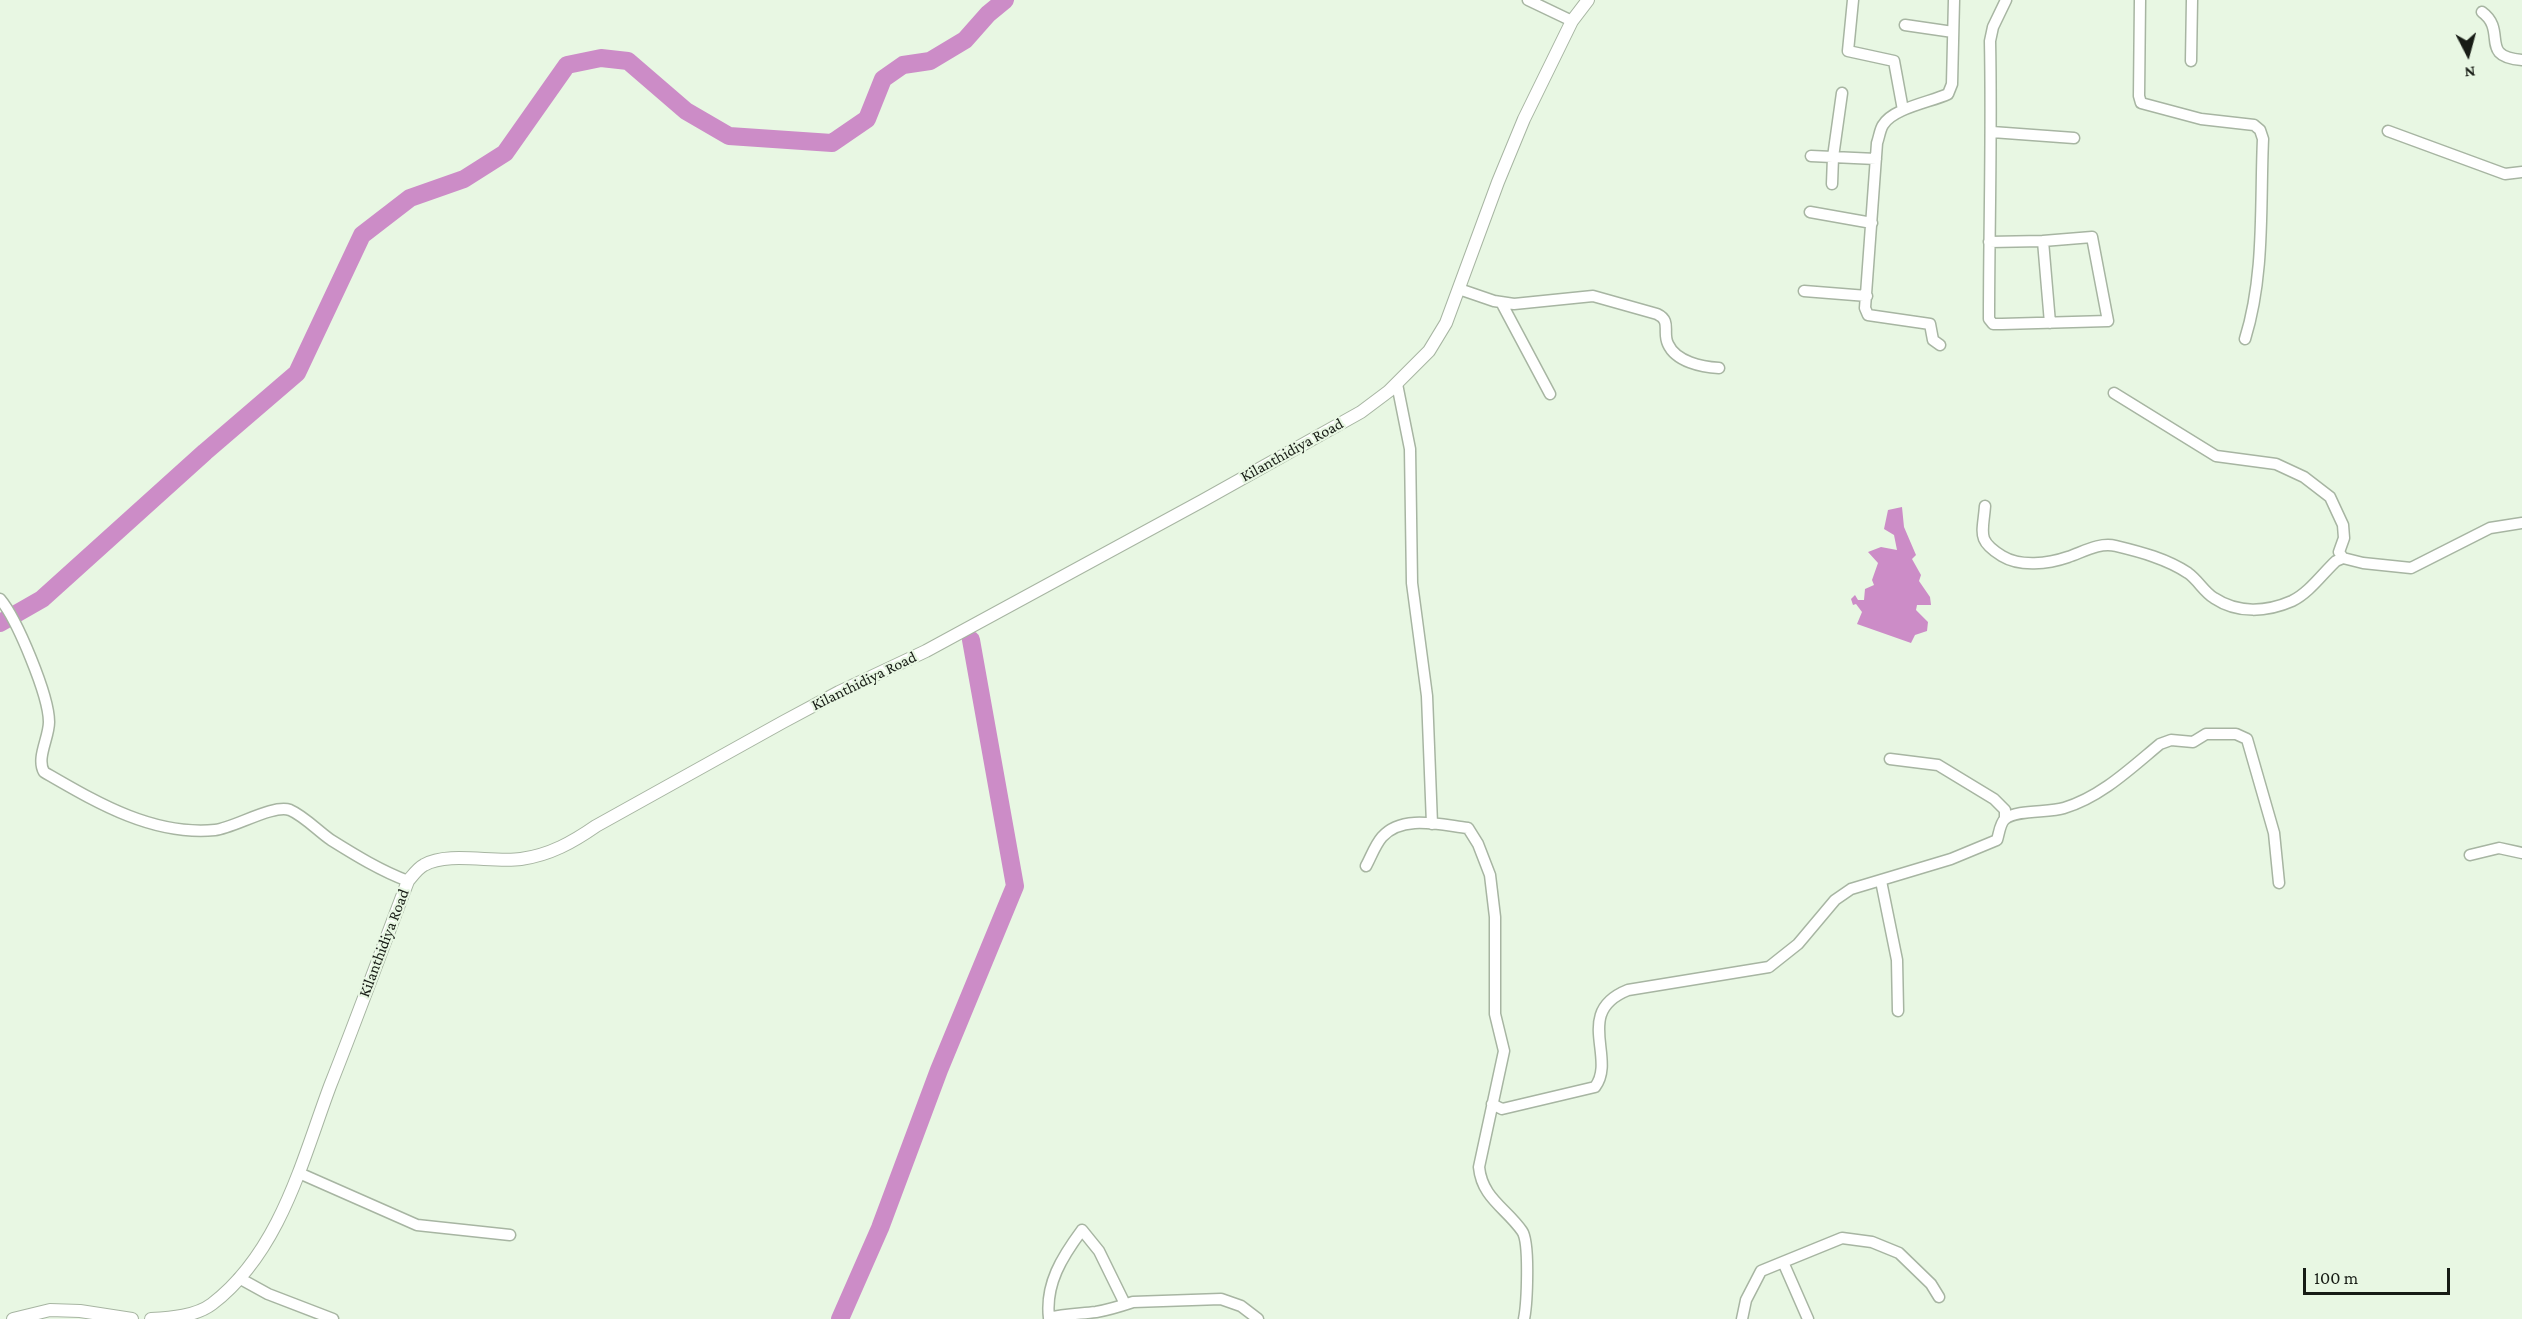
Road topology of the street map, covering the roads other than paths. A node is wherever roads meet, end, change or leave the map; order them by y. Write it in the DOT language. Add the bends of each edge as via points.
graph roads {
  1 [pos="1528,0"];
  2 [pos="1588,0"];
  3 [pos="1853,0"];
  4 [pos="1954,0"];
  5 [pos="2006,0"];
  6 [pos="2140,0"];
  7 [pos="2192,0"];
  8 [pos="2482,12"];
  9 [pos="1572,21"];
  10 [pos="1905,25"];
  11 [pos="1953,32"];
  12 [pos="2522,60"];
  13 [pos="2191,61"];
  14 [pos="1842,93"];
  15 [pos="1903,111"];
  16 [pos="2388,131"];
  17 [pos="1992,132"];
  18 [pos="2074,138"];
  19 [pos="1811,156"];
  20 [pos="1833,157"];
  21 [pos="1876,159"];
  22 [pos="2522,172"];
  23 [pos="1832,184"];
  24 [pos="1810,212"];
  25 [pos="1872,223"];
  26 [pos="2043,241"];
  27 [pos="1989,242"];
  28 [pos="1459,289"];
  29 [pos="1804,291"];
  30 [pos="1867,296"];
  31 [pos="1501,302"];
  32 [pos="2050,323"];
  33 [pos="2245,339"];
  34 [pos="1940,345"];
  35 [pos="1719,368"];
  36 [pos="1397,384"];
  37 [pos="2114,393"];
  38 [pos="1550,394"];
  39 [pos="1985,506"];
  40 [pos="2522,523"];
  41 [pos="2343,558"];
  42 [pos="2,601"];
  43 [pos="1890,759"];
  44 [pos="2005,819"];
  45 [pos="1432,824"];
  46 [pos="2522,853"];
  47 [pos="2470,855"];
  48 [pos="1366,866"];
  49 [pos="408,881"];
  50 [pos="1881,881"];
  51 [pos="2279,883"];
  52 [pos="1898,1011"];
  53 [pos="1492,1104"];
  54 [pos="299,1173"];
  55 [pos="510,1235"];
  56 [pos="1783,1262"];
  57 [pos="239,1278"];
  58 [pos="1939,1297"];
  59 [pos="1125,1304"];
  60 [pos="201,1314"];
  61 [pos="178,1318"];
  62 [pos="13,1319"];
  63 [pos="132,1319"];
  64 [pos="151,1319"];
  65 [pos="333,1319"];
  66 [pos="1258,1319"];
  67 [pos="1524,1319"];
  68 [pos="1742,1319"];
  69 [pos="1808,1319"];
  1 -- 9 [label="street"];
  2 -- 9 [label="street, Kilanthidiya Road"];
  3 -- 15 [label="street" via="1848,51 1894,61"];
  4 -- 11 [label="street"];
  5 -- 17 [label="street" via="1990,41"];
  6 -- 33 [label="street" via="2141,103 2201,119 2254,126 2263,139 2257,281"];
  7 -- 13 [label="street"];
  8 -- 12 [label="street" via="2491,22 2499,54"];
  9 -- 28 [label="street, Kilanthidiya Road" via="1524,119"];
  10 -- 11 [label="street"];
  11 -- 15 [label="street" via="1952,84 1948,94"];
  14 -- 20 [label="street"];
  15 -- 21 [label="street" via="1882,124"];
  16 -- 22 [label="street" via="2505,174"];
  17 -- 18 [label="street"];
  17 -- 27 [label="street"];
  19 -- 20 [label="street"];
  20 -- 21 [label="street"];
  20 -- 23 [label="street"];
  21 -- 25 [label="street"];
  24 -- 25 [label="street"];
  25 -- 30 [label="street"];
  26 -- 27 [label="street"];
  26 -- 32 [label="street"];
  26 -- 32 [label="street" via="2092,237 2108,321"];
  27 -- 32 [label="street" via="1989,319 1994,324"];
  28 -- 31 [label="street"];
  28 -- 36 [label="street, Kilanthidiya Road" via="1430,351"];
  29 -- 30 [label="street"];
  30 -- 34 [label="street" via="1868,315 1930,324 1933,340"];
  31 -- 35 [label="street" via="1542,303 1593,296 1657,314 1667,323 1668,345 1676,354 1698,366"];
  31 -- 38 [label="street"];
  36 -- 45 [label="street" via="1410,448 1412,583 1427,696"];
  36 -- 49 [label="street, Kilanthidiya Road" via="1361,412 1202,501 926,651 783,722 571,843 522,859 435,860 423,865"];
  37 -- 41 [label="street" via="2216,456 2277,464 2304,477 2330,497 2343,525 2339,552"];
  39 -- 41 [label="street" via="1982,536 1987,547 2010,561 2037,563 2113,545 2152,555 2190,574 2216,600 2242,610 2266,609 2294,600"];
  40 -- 41 [label="street" via="2490,528 2411,568"];
  42 -- 49 [label="street" via="18,630 48,709 49,724 41,760 44,771 117,811 180,829 217,830 290,810 331,839"];
  43 -- 44 [label="street" via="1938,765 1994,799 2005,810"];
  44 -- 50 [label="street" via="1997,840 1986,846"];
  44 -- 51 [label="street" via="2064,808 2099,793 2160,744 2171,740 2193,742 2206,734 2236,734 2247,739 2274,833"];
  45 -- 48 [label="street" via="1401,824 1382,837"];
  45 -- 53 [label="street" via="1468,828 1490,875 1495,917 1495,1014 1504,1051"];
  46 -- 47 [label="street" via="2499,848"];
  49 -- 54 [label="street, Kilanthidiya Road"];
  50 -- 52 [label="street" via="1897,960"];
  50 -- 53 [label="street" via="1851,889 1835,900 1798,944 1769,967 1616,995 1599,1018 1601,1074 1595,1087 1502,1109"];
  53 -- 67 [label="street" via="1479,1167 1480,1180 1524,1233 1528,1299"];
  54 -- 55 [label="street" via="417,1225"];
  54 -- 57 [label="street, Kilanthidiya Road" via="263,1245"];
  56 -- 58 [label="street" via="1842,1238 1872,1242 1899,1253"];
  56 -- 68 [label="street" via="1761,1271 1746,1300"];
  56 -- 69 [label="street"];
  57 -- 60 [label="street, Kilanthidiya Road"];
  57 -- 65 [label="street" via="268,1294"];
  59 -- 59 [label="street" via="1099,1251 1082,1230 1052,1280 1047,1305 1049,1318"];
  59 -- 66 [label="street" via="1221,1299 1241,1306"];
  60 -- 61 [label="street, Kilanthidiya Road"];
  61 -- 64 [label="street, Kilanthidiya Road"];
  62 -- 63 [label="street" via="50,1310"];
}
